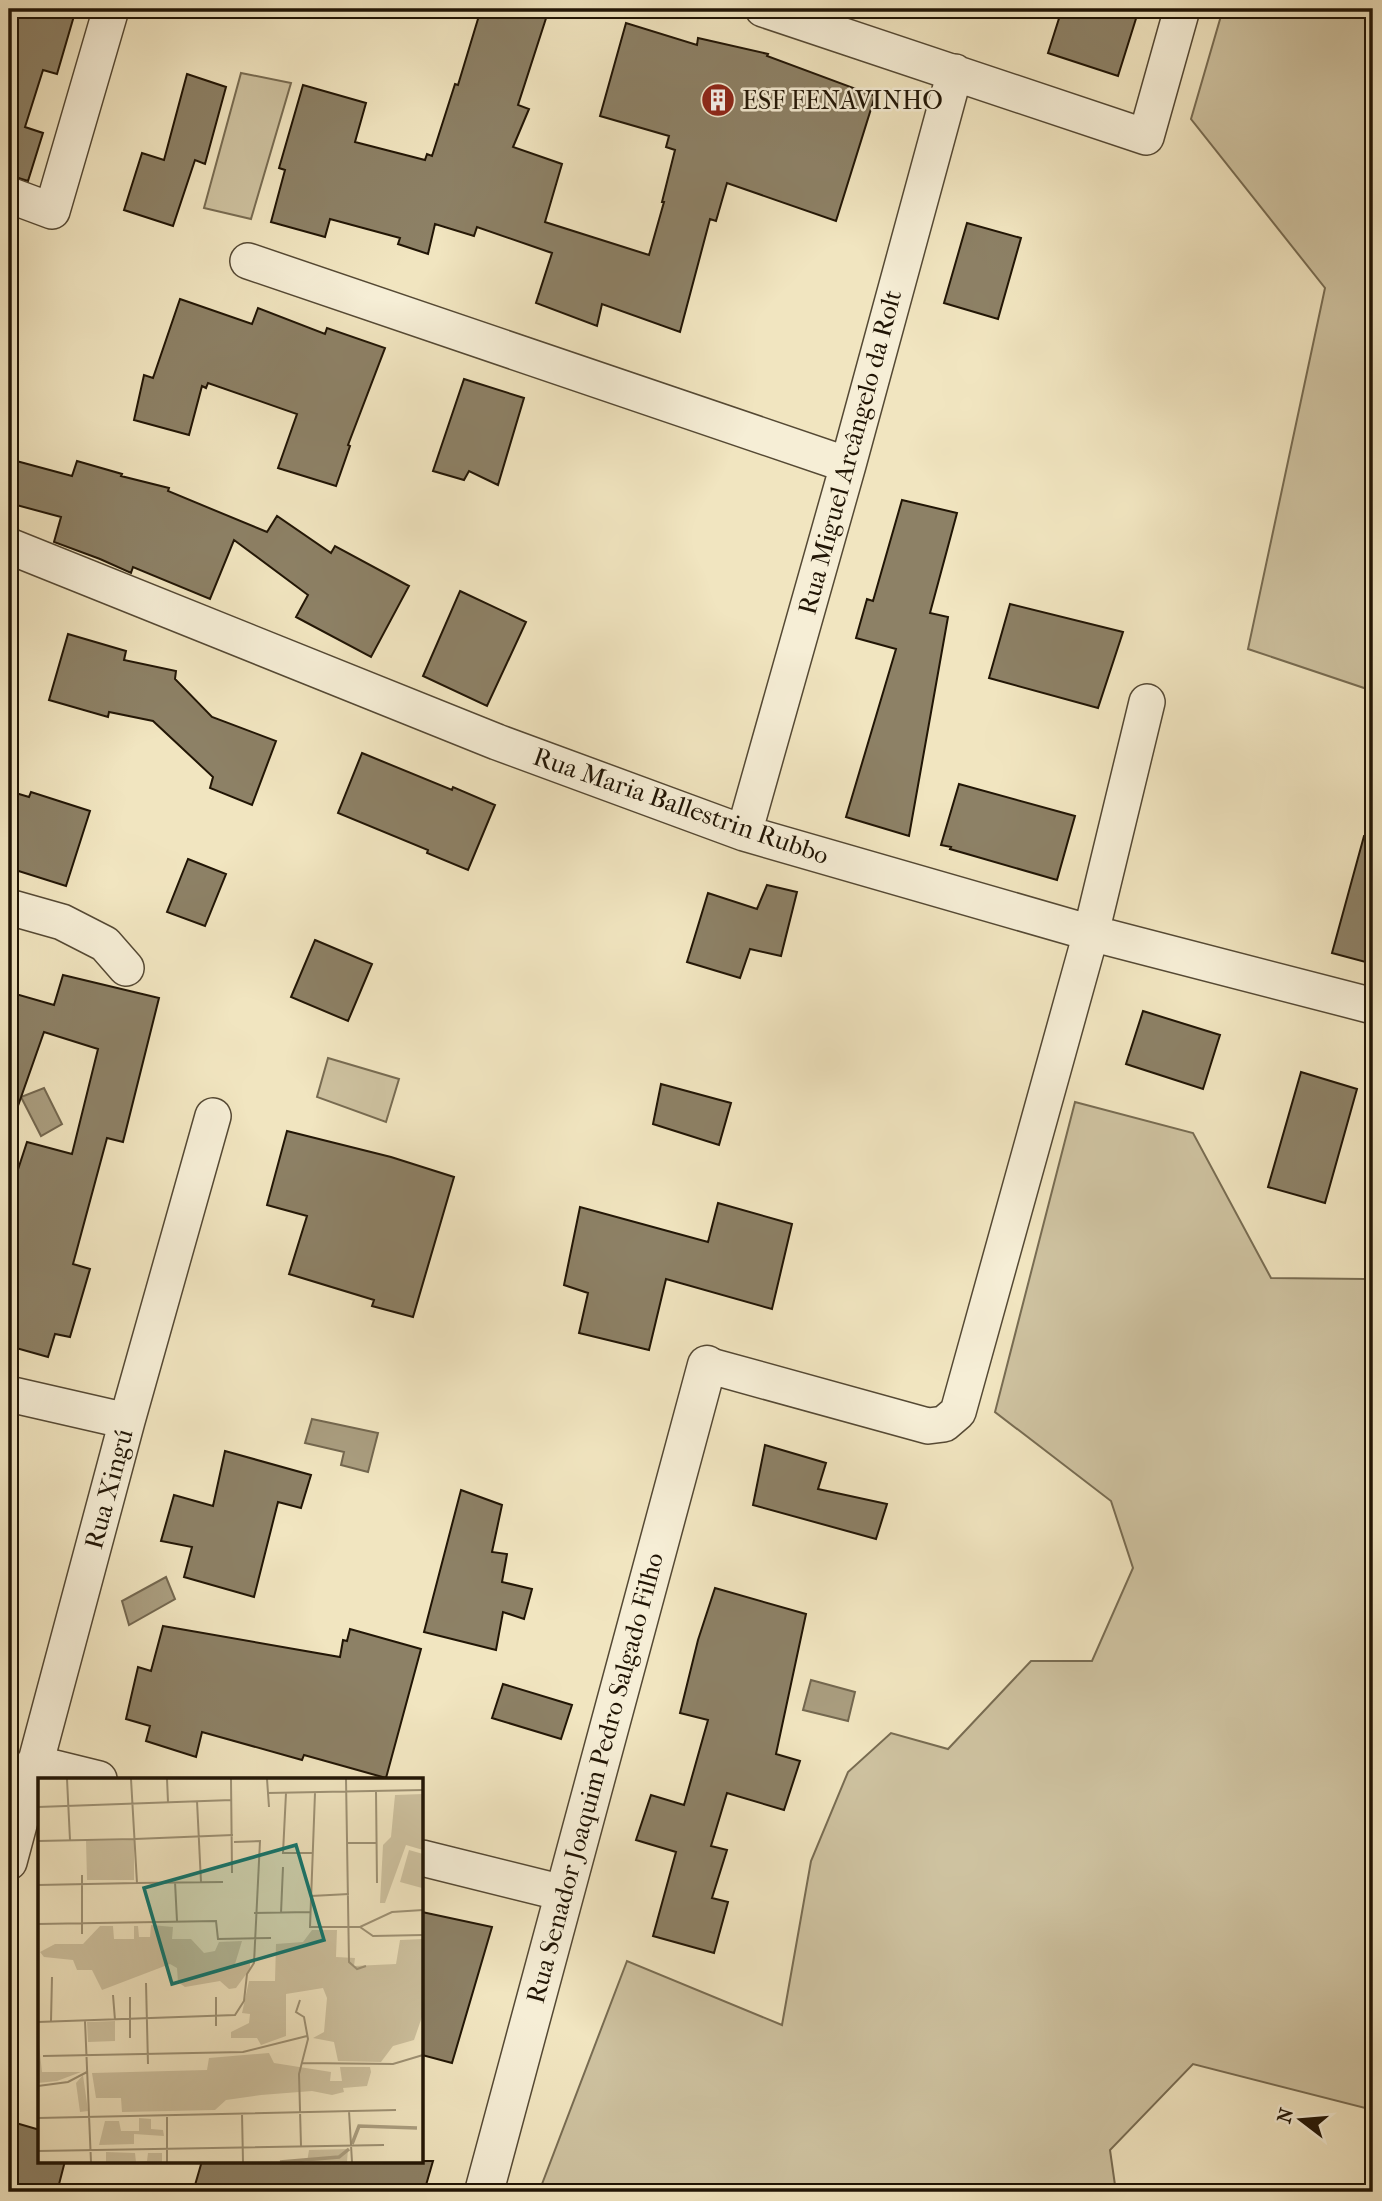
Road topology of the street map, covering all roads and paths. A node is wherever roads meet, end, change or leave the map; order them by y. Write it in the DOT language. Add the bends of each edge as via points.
graph roads {
  1 [pos="111,9"];
  2 [pos="763,9"];
  3 [pos="1182,9"];
  4 [pos="955,72"];
  5 [pos="9,195"];
  6 [pos="248,261"];
  7 [pos="848,465"];
  8 [pos="9,546"];
  9 [pos="1147,702"];
  10 [pos="744,833"];
  11 [pos="9,907"];
  12 [pos="1091,933"];
  13 [pos="126,968"];
  14 [pos="1373,1006"];
  15 [pos="213,1116"];
  16 [pos="708,1365"];
  17 [pos="9,1394"];
  18 [pos="127,1421"];
  19 [pos="34,1763"];
  20 [pos="95,1778"];
  21 [pos="424,1858"];
  22 [pos="9,1862"];
  23 [pos="563,1893"];
  24 [pos="484,2192"];
  1 -- 5 [label="street" via="52,211"];
  2 -- 4 [label="street"];
  3 -- 4 [label="street" via="1146,137"];
  4 -- 7 [label="street, Rua Miguel Arcângelo da Rolt"];
  6 -- 7 [label="street"];
  7 -- 10 [label="street, Rua Miguel Arcângelo da Rolt"];
  8 -- 10 [label="street, Rua Maria Ballestrin Rubbo" via="497,742"];
  9 -- 12 [label="street"];
  10 -- 12 [label="street, Rua Maria Ballestrin Rubbo"];
  11 -- 13 [label="street" via="62,922 105,944"];
  12 -- 14 [label="street, Rua Maria Ballestrin Rubbo"];
  12 -- 16 [label="street" via="958,1412 944,1424 929,1426"];
  15 -- 18 [label="street, Rua Xingú"];
  16 -- 23 [label="street, Rua Senador Joaquim Pedro Salgado Filho"];
  17 -- 18 [label="street"];
  18 -- 19 [label="street, Rua Xingú"];
  19 -- 20 [label="street"];
  19 -- 22 [label="street, Rua Xingú"];
  21 -- 23 [label="street"];
  23 -- 24 [label="street, Rua Senador Joaquim Pedro Salgado Filho"];
}
